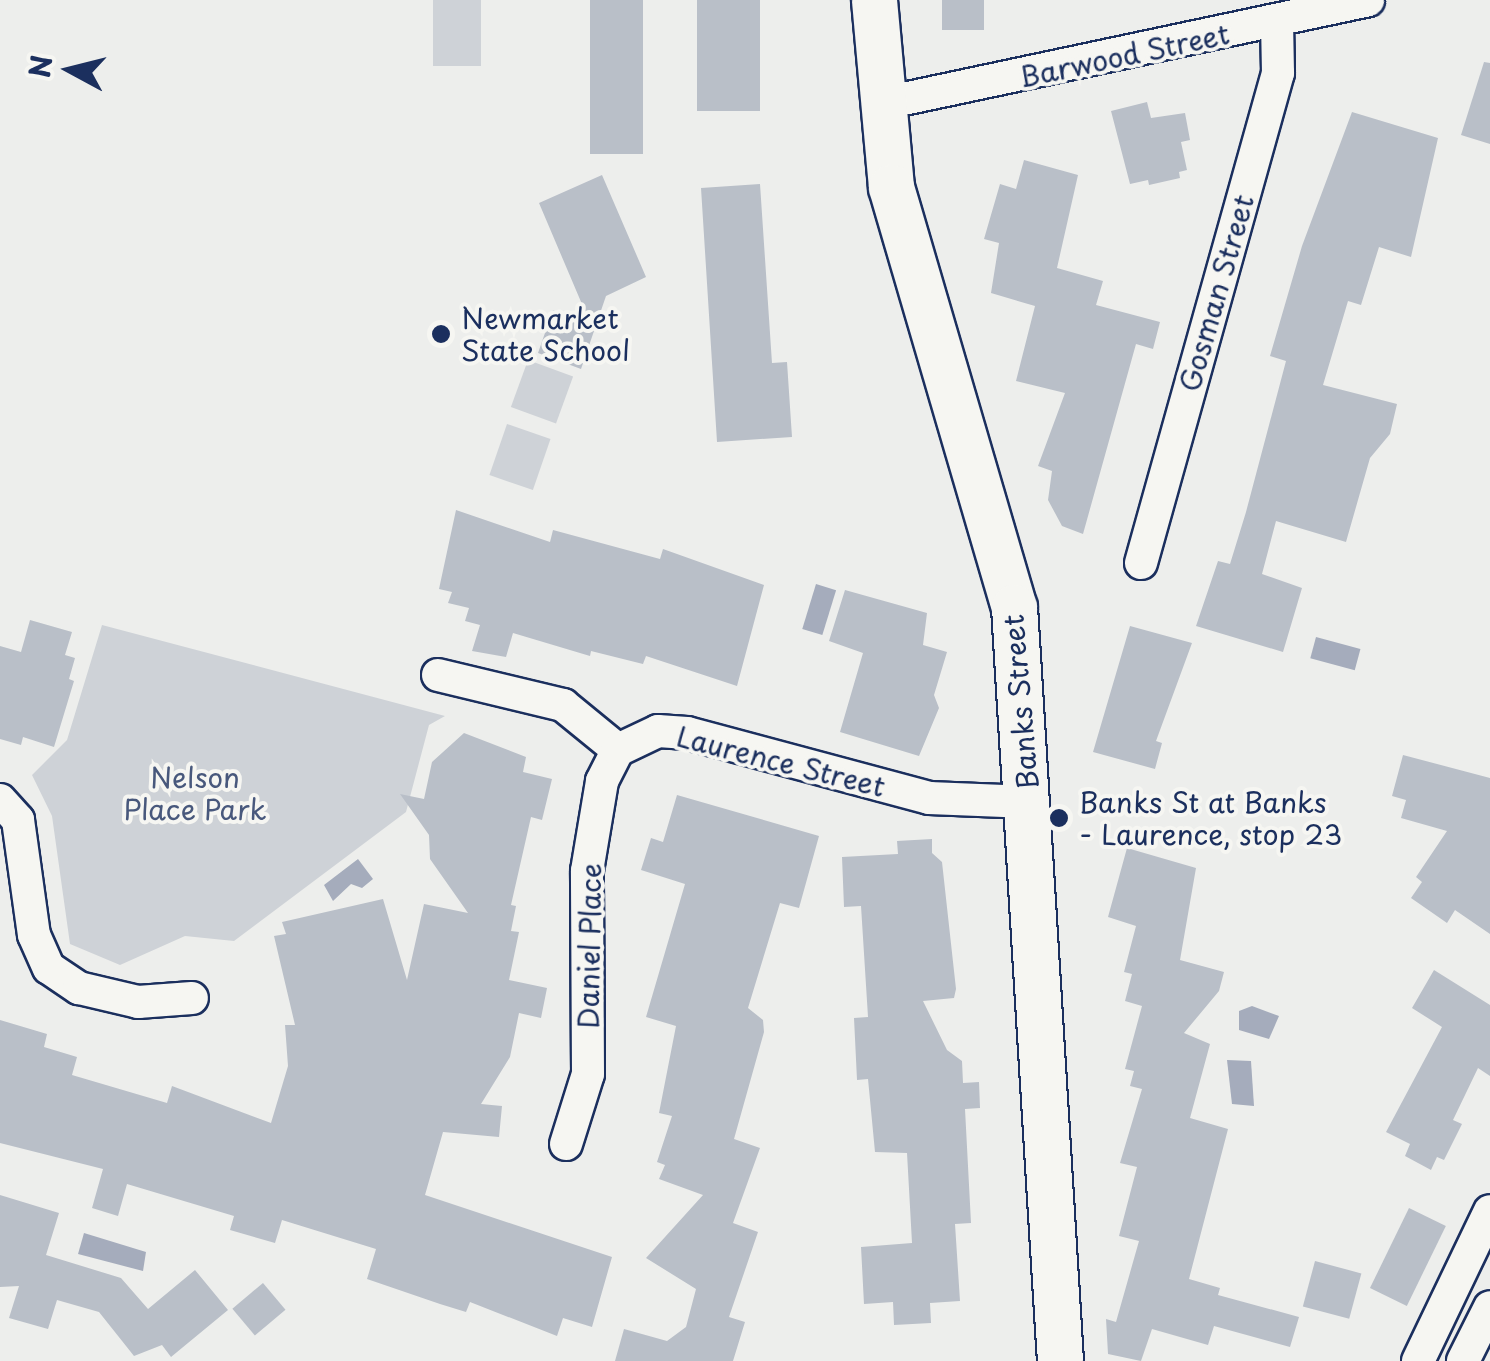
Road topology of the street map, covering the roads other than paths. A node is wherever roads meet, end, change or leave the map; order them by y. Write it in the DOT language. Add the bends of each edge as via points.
graph roads {
  1 [pos="874,0"];
  2 [pos="1368,0"];
  3 [pos="1277,21"];
  4 [pos="880,104"];
  5 [pos="1141,563"];
  6 [pos="438,675"];
  7 [pos="618,750"];
  8 [pos="0,800"];
  9 [pos="1028,802"];
  10 [pos="192,998"];
  11 [pos="566,1144"];
  12 [pos="1490,1210"];
  13 [pos="1490,1307"];
  14 [pos="1060,1361"];
  15 [pos="1418,1361"];
  16 [pos="1463,1361"];
  1 -- 4 [label="main road, Banks Street"];
  2 -- 3 [label="street, Barwood Street"];
  3 -- 4 [label="street, Barwood Street"];
  3 -- 5 [label="street, Gosman Street" via="1278,73"];
  4 -- 9 [label="main road, Banks Street" via="912,269 1014,606"];
  6 -- 7 [label="street" via="563,705"];
  7 -- 9 [label="street, Laurence Street" via="658,731 687,733 929,798"];
  7 -- 11 [label="street, Daniel Place" via="602,781 589,856 588,1074"];
  8 -- 10 [label="street" via="18,820 34,934 50,968 79,988 138,1002"];
  9 -- 14 [label="main road, Banks Street"];
  12 -- 15 [label="street"];
  13 -- 16 [label="street"];
}
